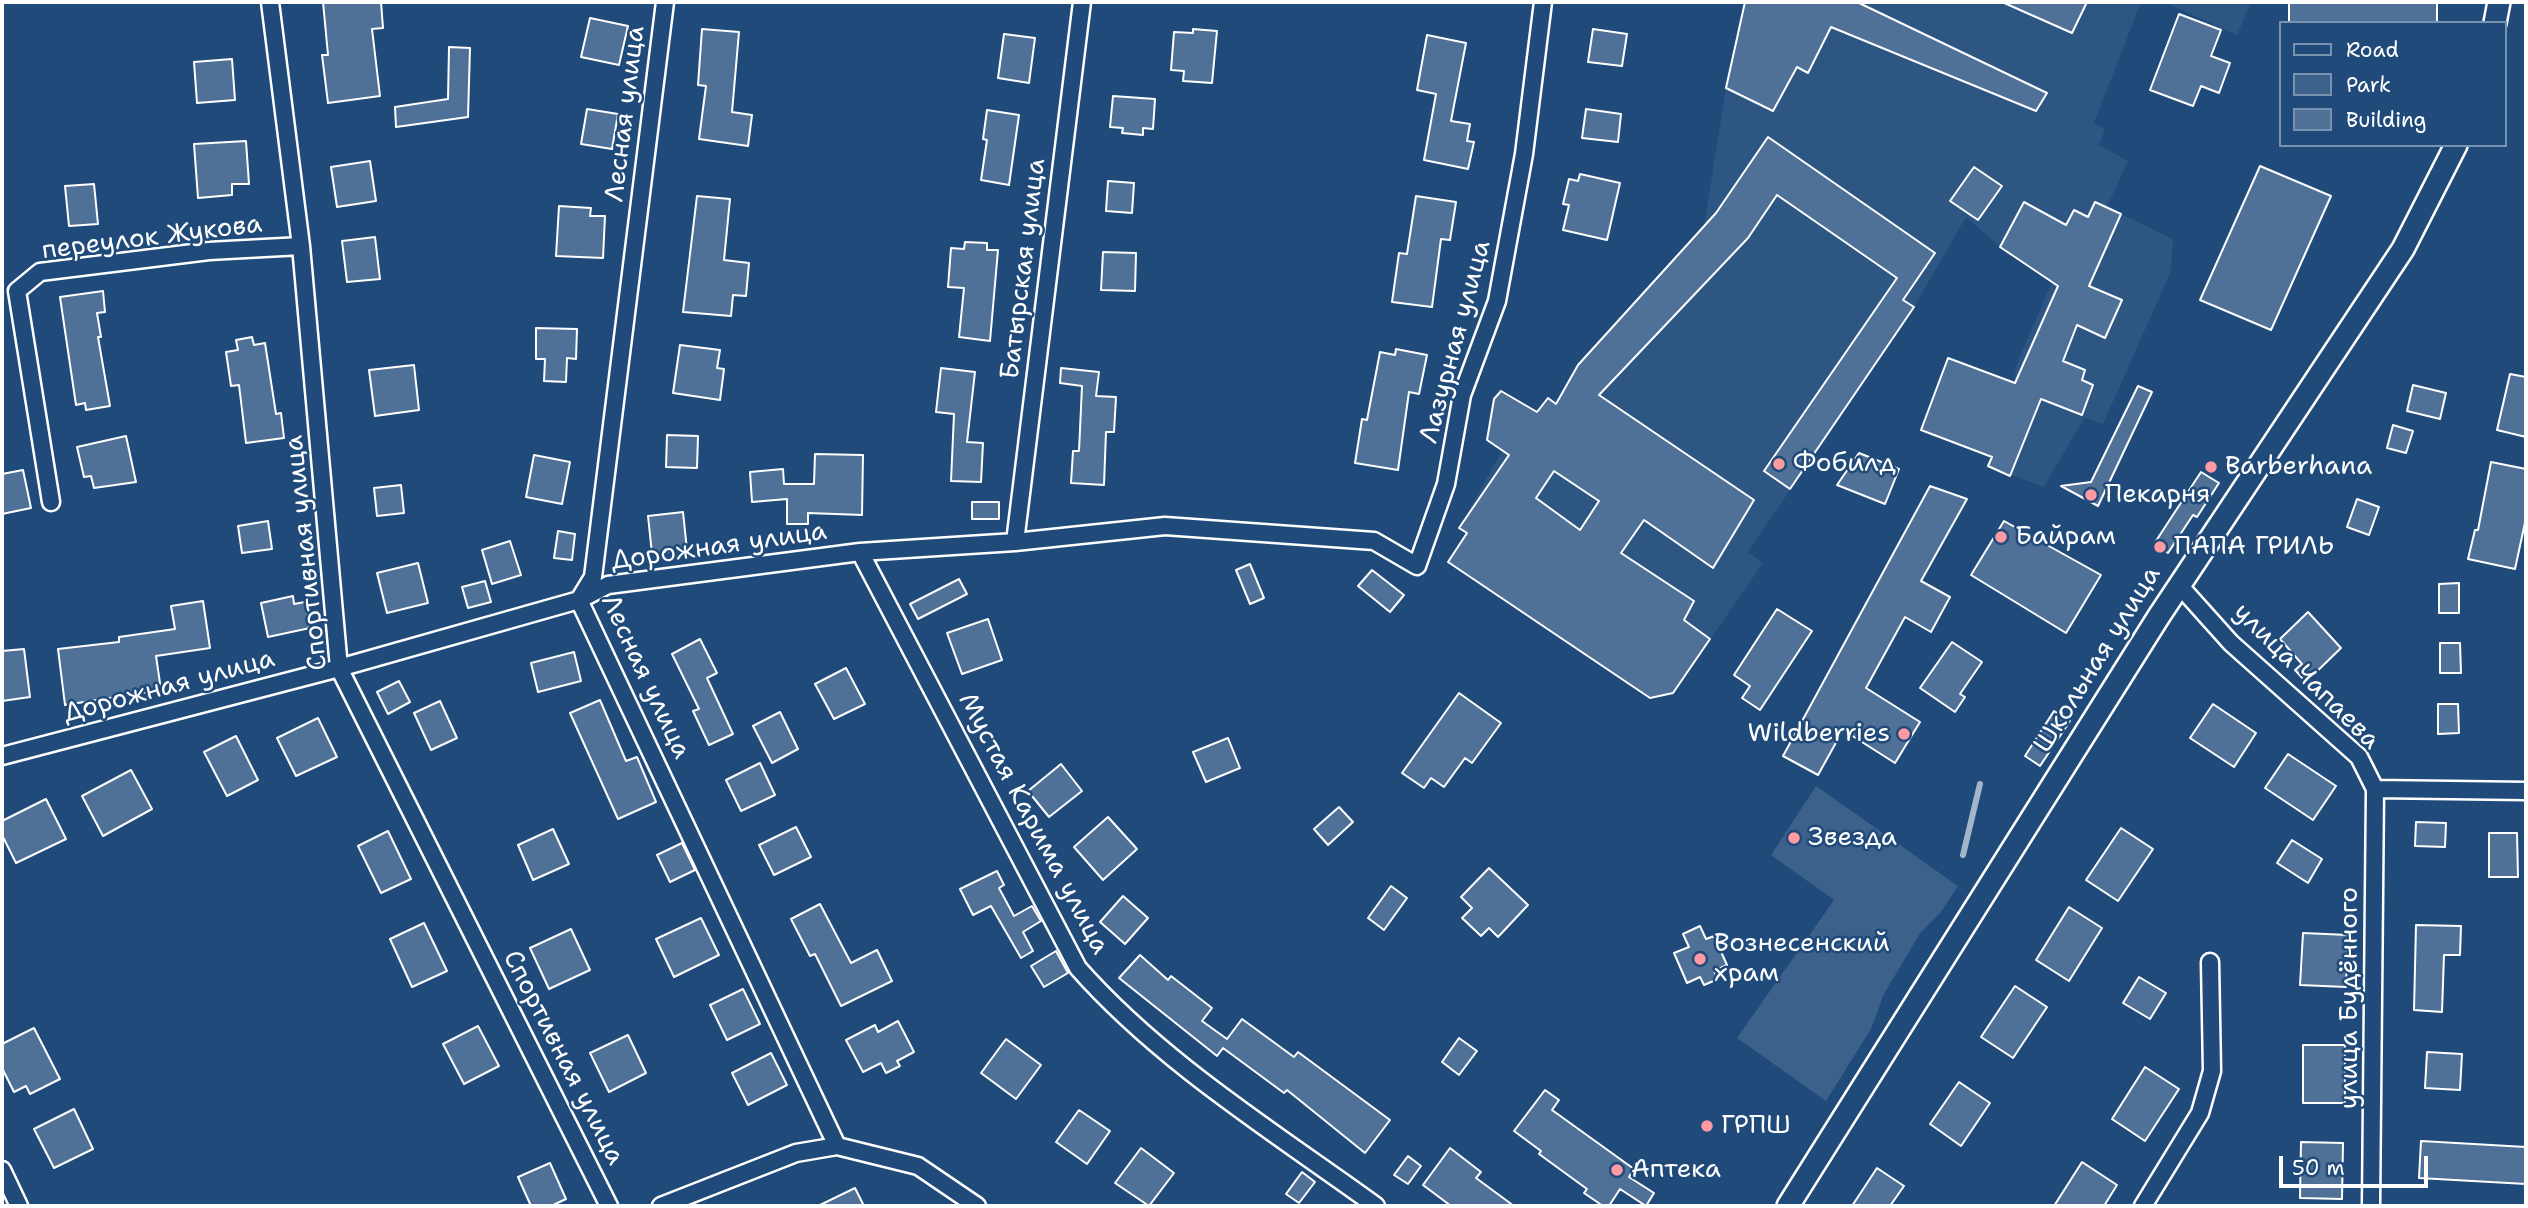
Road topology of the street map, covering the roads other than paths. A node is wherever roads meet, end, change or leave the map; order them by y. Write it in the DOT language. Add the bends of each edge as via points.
graph roads {
  1 [pos="270,2"];
  2 [pos="665,2"];
  3 [pos="1082,2"];
  4 [pos="1543,2"];
  5 [pos="2499,2"];
  6 [pos="2495,21"];
  7 [pos="2455,147"];
  8 [pos="301,246"];
  9 [pos="51,502"];
  10 [pos="1015,542"];
  11 [pos="860,552"];
  12 [pos="1417,566"];
  13 [pos="2179,585"];
  14 [pos="579,600"];
  15 [pos="339,668"];
  16 [pos="2,756"];
  17 [pos="2375,789"];
  18 [pos="2526,791"];
  19 [pos="2210,962"];
  20 [pos="837,1146"];
  21 [pos="2,1170"];
  22 [pos="19,1206"];
  23 [pos="609,1206"];
  24 [pos="661,1206"];
  25 [pos="977,1206"];
  26 [pos="1377,1206"];
  27 [pos="1788,1206"];
  28 [pos="2143,1206"];
  29 [pos="2371,1206"];
  1 -- 8 [label="street, Спортивная улица"];
  2 -- 14 [label="street, Лесная улица" via="593,577"];
  3 -- 10 [label="street, Батырская улица"];
  4 -- 12 [label="street, Лазурная улица" via="1524,154 1497,301 1462,395 1446,484"];
  5 -- 6 [label="street"];
  7 -- 13 [label="street, Школьная улица" via="2403,249"];
  8 -- 9 [label="street, переулок Жукова" via="209,251 40,272 17,291"];
  8 -- 15 [label="street, Спортивная улица"];
  10 -- 11 [label="street, Дорожная улица"];
  10 -- 12 [label="street, Дорожная улица" via="1165,526 1374,541"];
  11 -- 14 [label="street, Дорожная улица" via="608,585"];
  11 -- 26 [label="street, Мустая Карима улица" via="1078,968 1111,1005 1198,1078"];
  13 -- 17 [label="street, улица Чапаева" via="2231,643 2359,757"];
  13 -- 27 [label="street, Школьная улица"];
  14 -- 15 [label="street, Дорожная улица"];
  14 -- 20 [label="street, Лесная улица"];
  15 -- 16 [label="street, Дорожная улица"];
  15 -- 23 [label="street, Спортивная улица"];
  17 -- 18 [label="street, улица Чапаева"];
  17 -- 29 [label="street, улица Будённого"];
  19 -- 28 [label="street" via="2213,1071 2200,1113"];
  20 -- 24 [label="street" via="796,1153"];
  20 -- 25 [label="street" via="918,1166"];
  21 -- 22 [label="street"];
}
